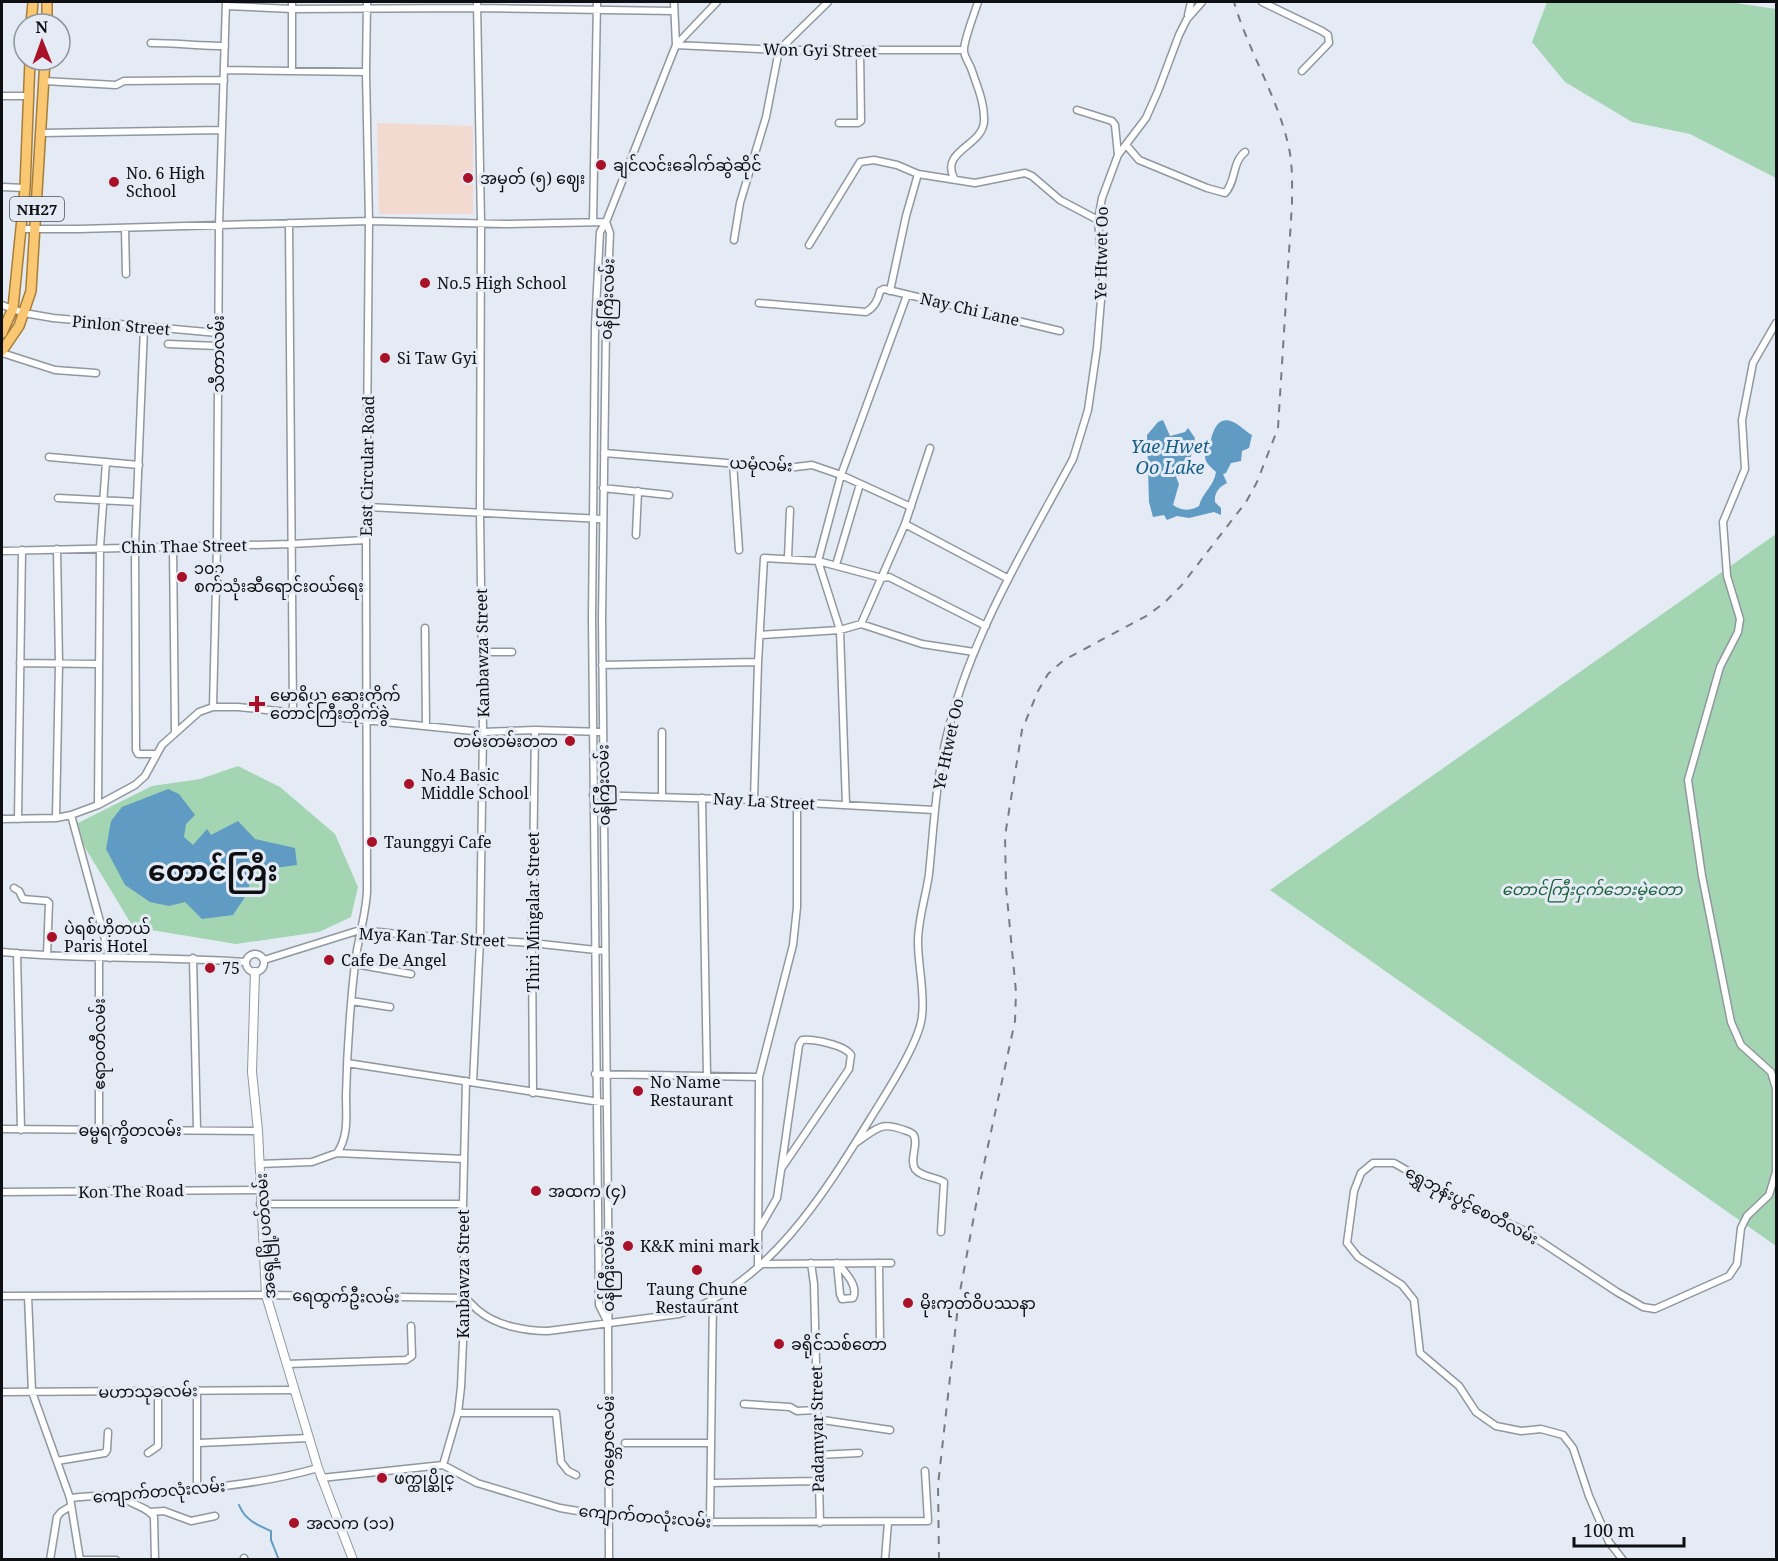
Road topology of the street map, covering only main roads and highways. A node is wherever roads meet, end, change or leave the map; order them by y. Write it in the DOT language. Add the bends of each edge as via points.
graph roads {
  1 [pos="30,72"];
  2 [pos="44,72"];
  3 [pos="2,333"];
  4 [pos="2,352"];
  1 -- 3 [label="highway, NH27" via="25,188 13,308"];
  2 -- 4 [label="highway, NH27" via="31,291 19,326"];
}
